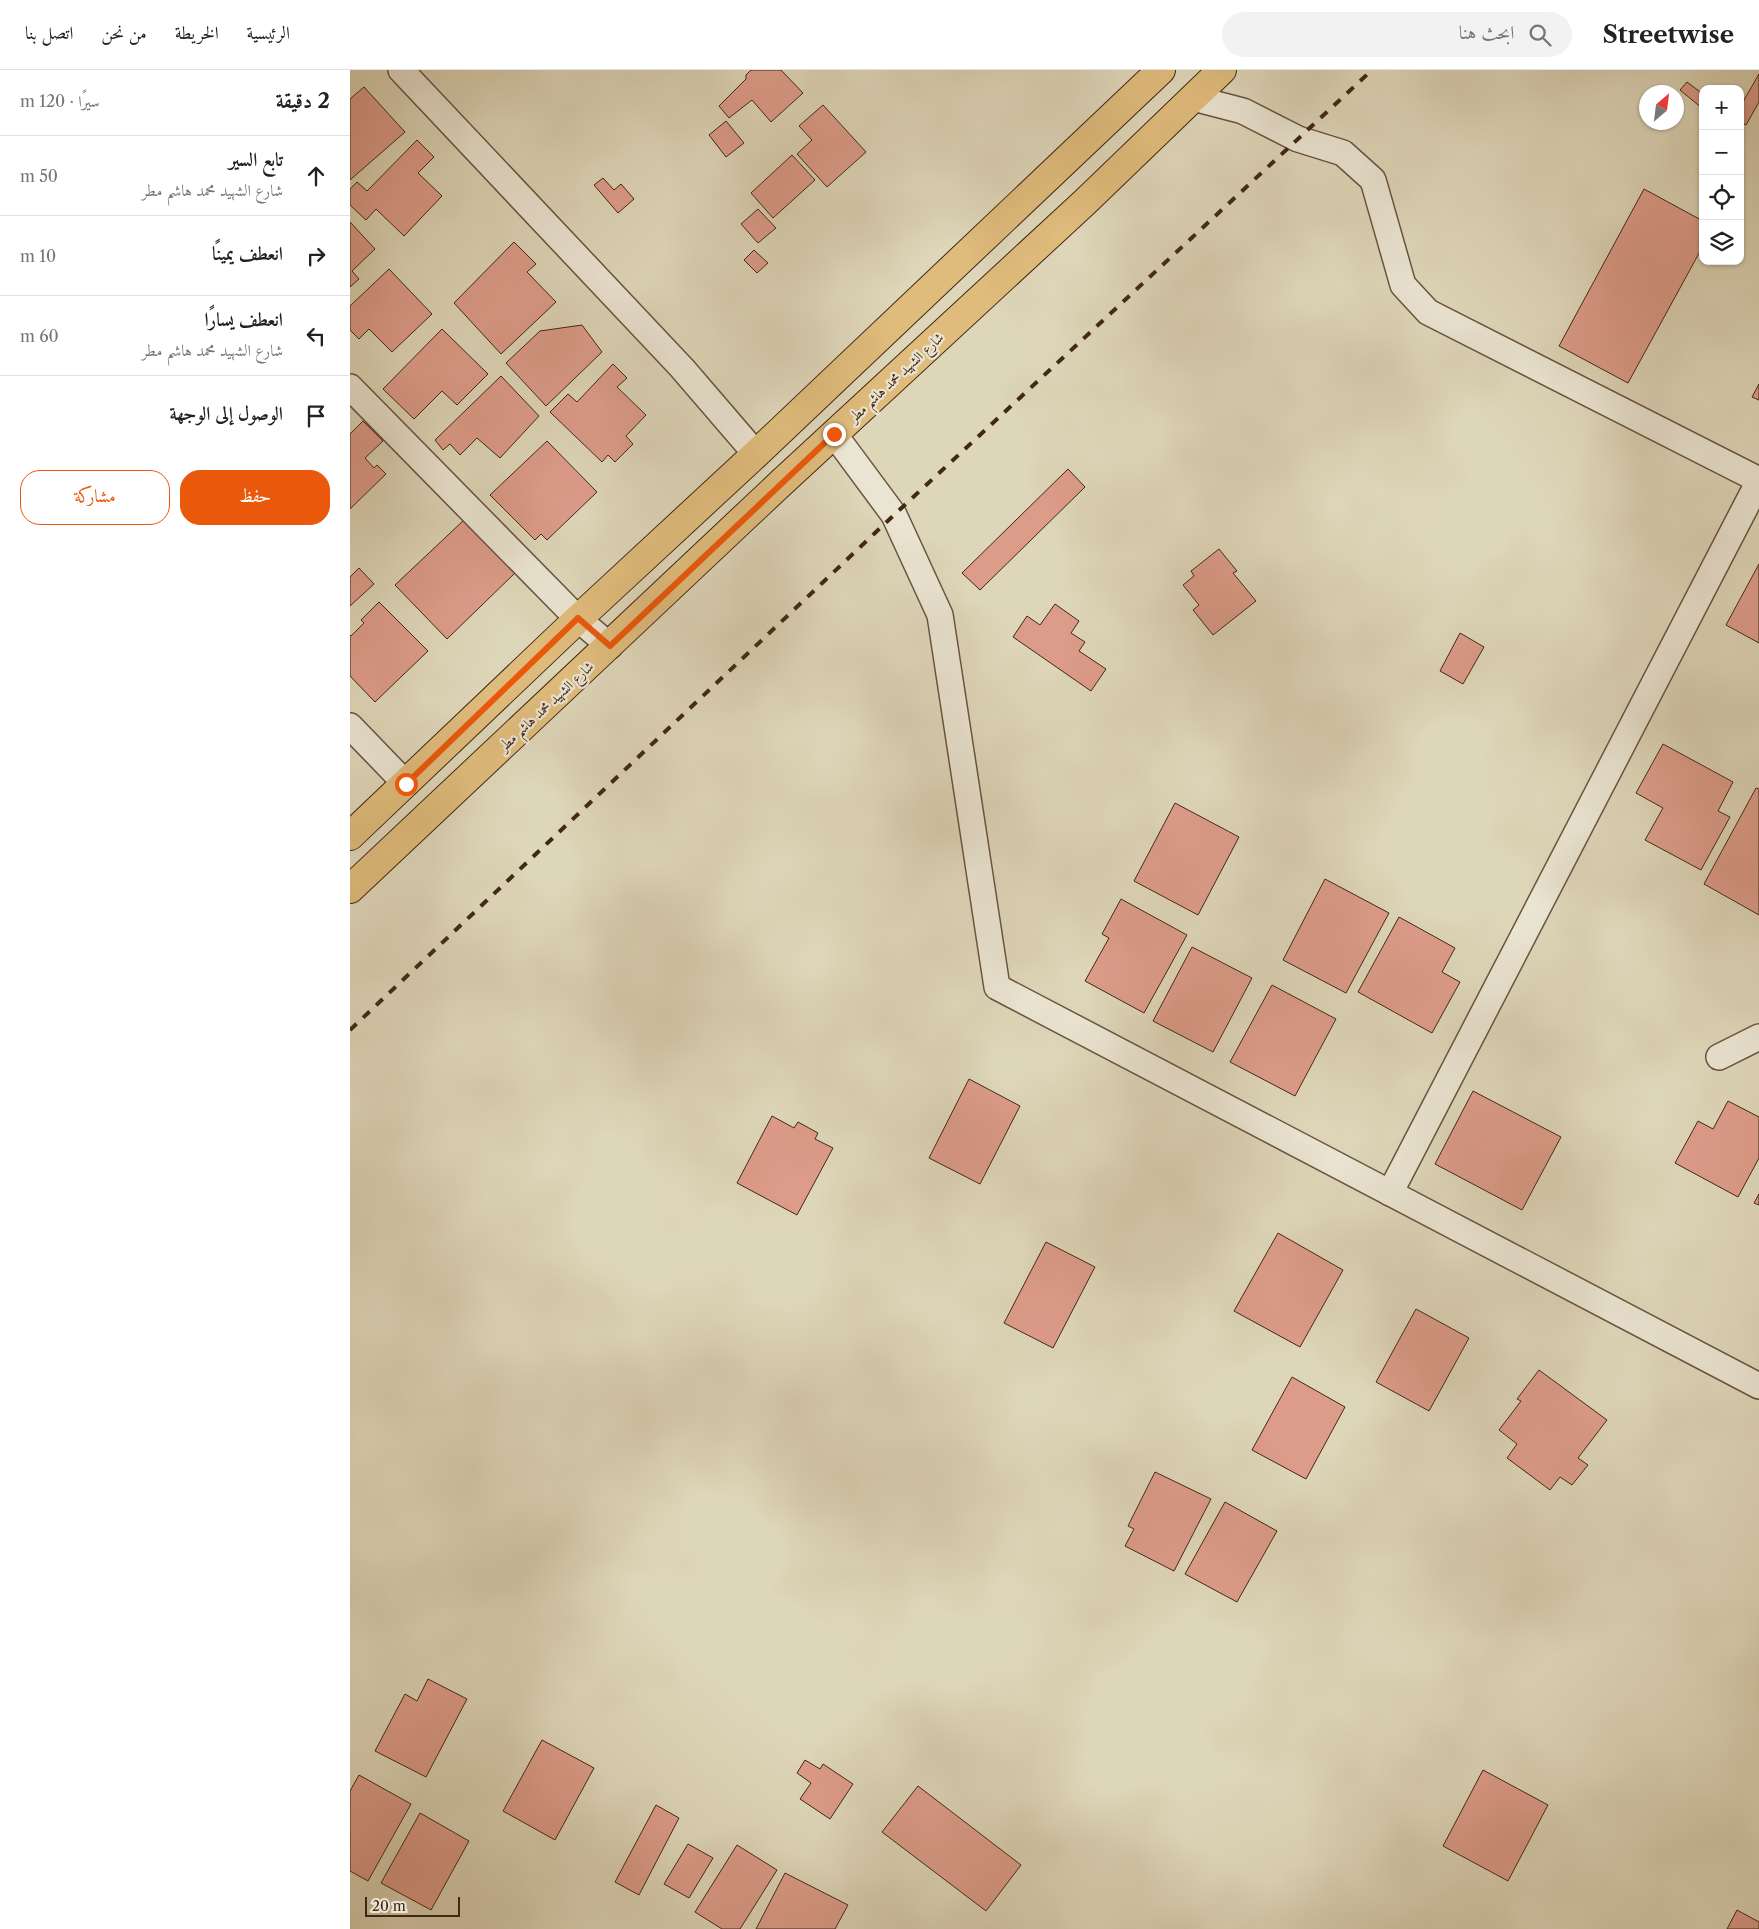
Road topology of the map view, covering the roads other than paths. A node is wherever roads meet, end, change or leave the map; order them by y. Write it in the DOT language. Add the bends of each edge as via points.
graph roads {
  1 [pos="401,70"];
  2 [pos="1161,70"];
  3 [pos="1222,70"];
  4 [pos="1193,98"];
  5 [pos="350,387"];
  6 [pos="834,434"];
  7 [pos="756,454"];
  8 [pos="1759,480"];
  9 [pos="578,618"];
  10 [pos="610,646"];
  11 [pos="350,726"];
  12 [pos="406,784"];
  13 [pos="350,836"];
  14 [pos="350,889"];
  15 [pos="1759,1037"];
  16 [pos="1719,1057"];
  17 [pos="1390,1193"];
  18 [pos="1759,1386"];
  1 -- 7 [label="street" via="682,368"];
  2 -- 7 [label="main road"];
  3 -- 4 [label="main road, شارع الشهيد محمد هاشم مطر"];
  4 -- 6 [label="main road, شارع الشهيد محمد هاشم مطر"];
  4 -- 8 [label="street" via="1243,111 1298,139 1343,153 1373,180 1403,285 1428,312"];
  5 -- 9 [label="street"];
  6 -- 10 [label="main road, شارع الشهيد محمد هاشم مطر"];
  6 -- 17 [label="street" via="894,515 940,615 997,987"];
  7 -- 9 [label="main road"];
  8 -- 17 [label="street"];
  9 -- 10 [label="street"];
  9 -- 12 [label="main road"];
  10 -- 14 [label="main road, شارع الشهيد محمد هاشم مطر"];
  11 -- 12 [label="street"];
  12 -- 13 [label="main road"];
  15 -- 16 [label="street"];
  17 -- 18 [label="street"];
}
